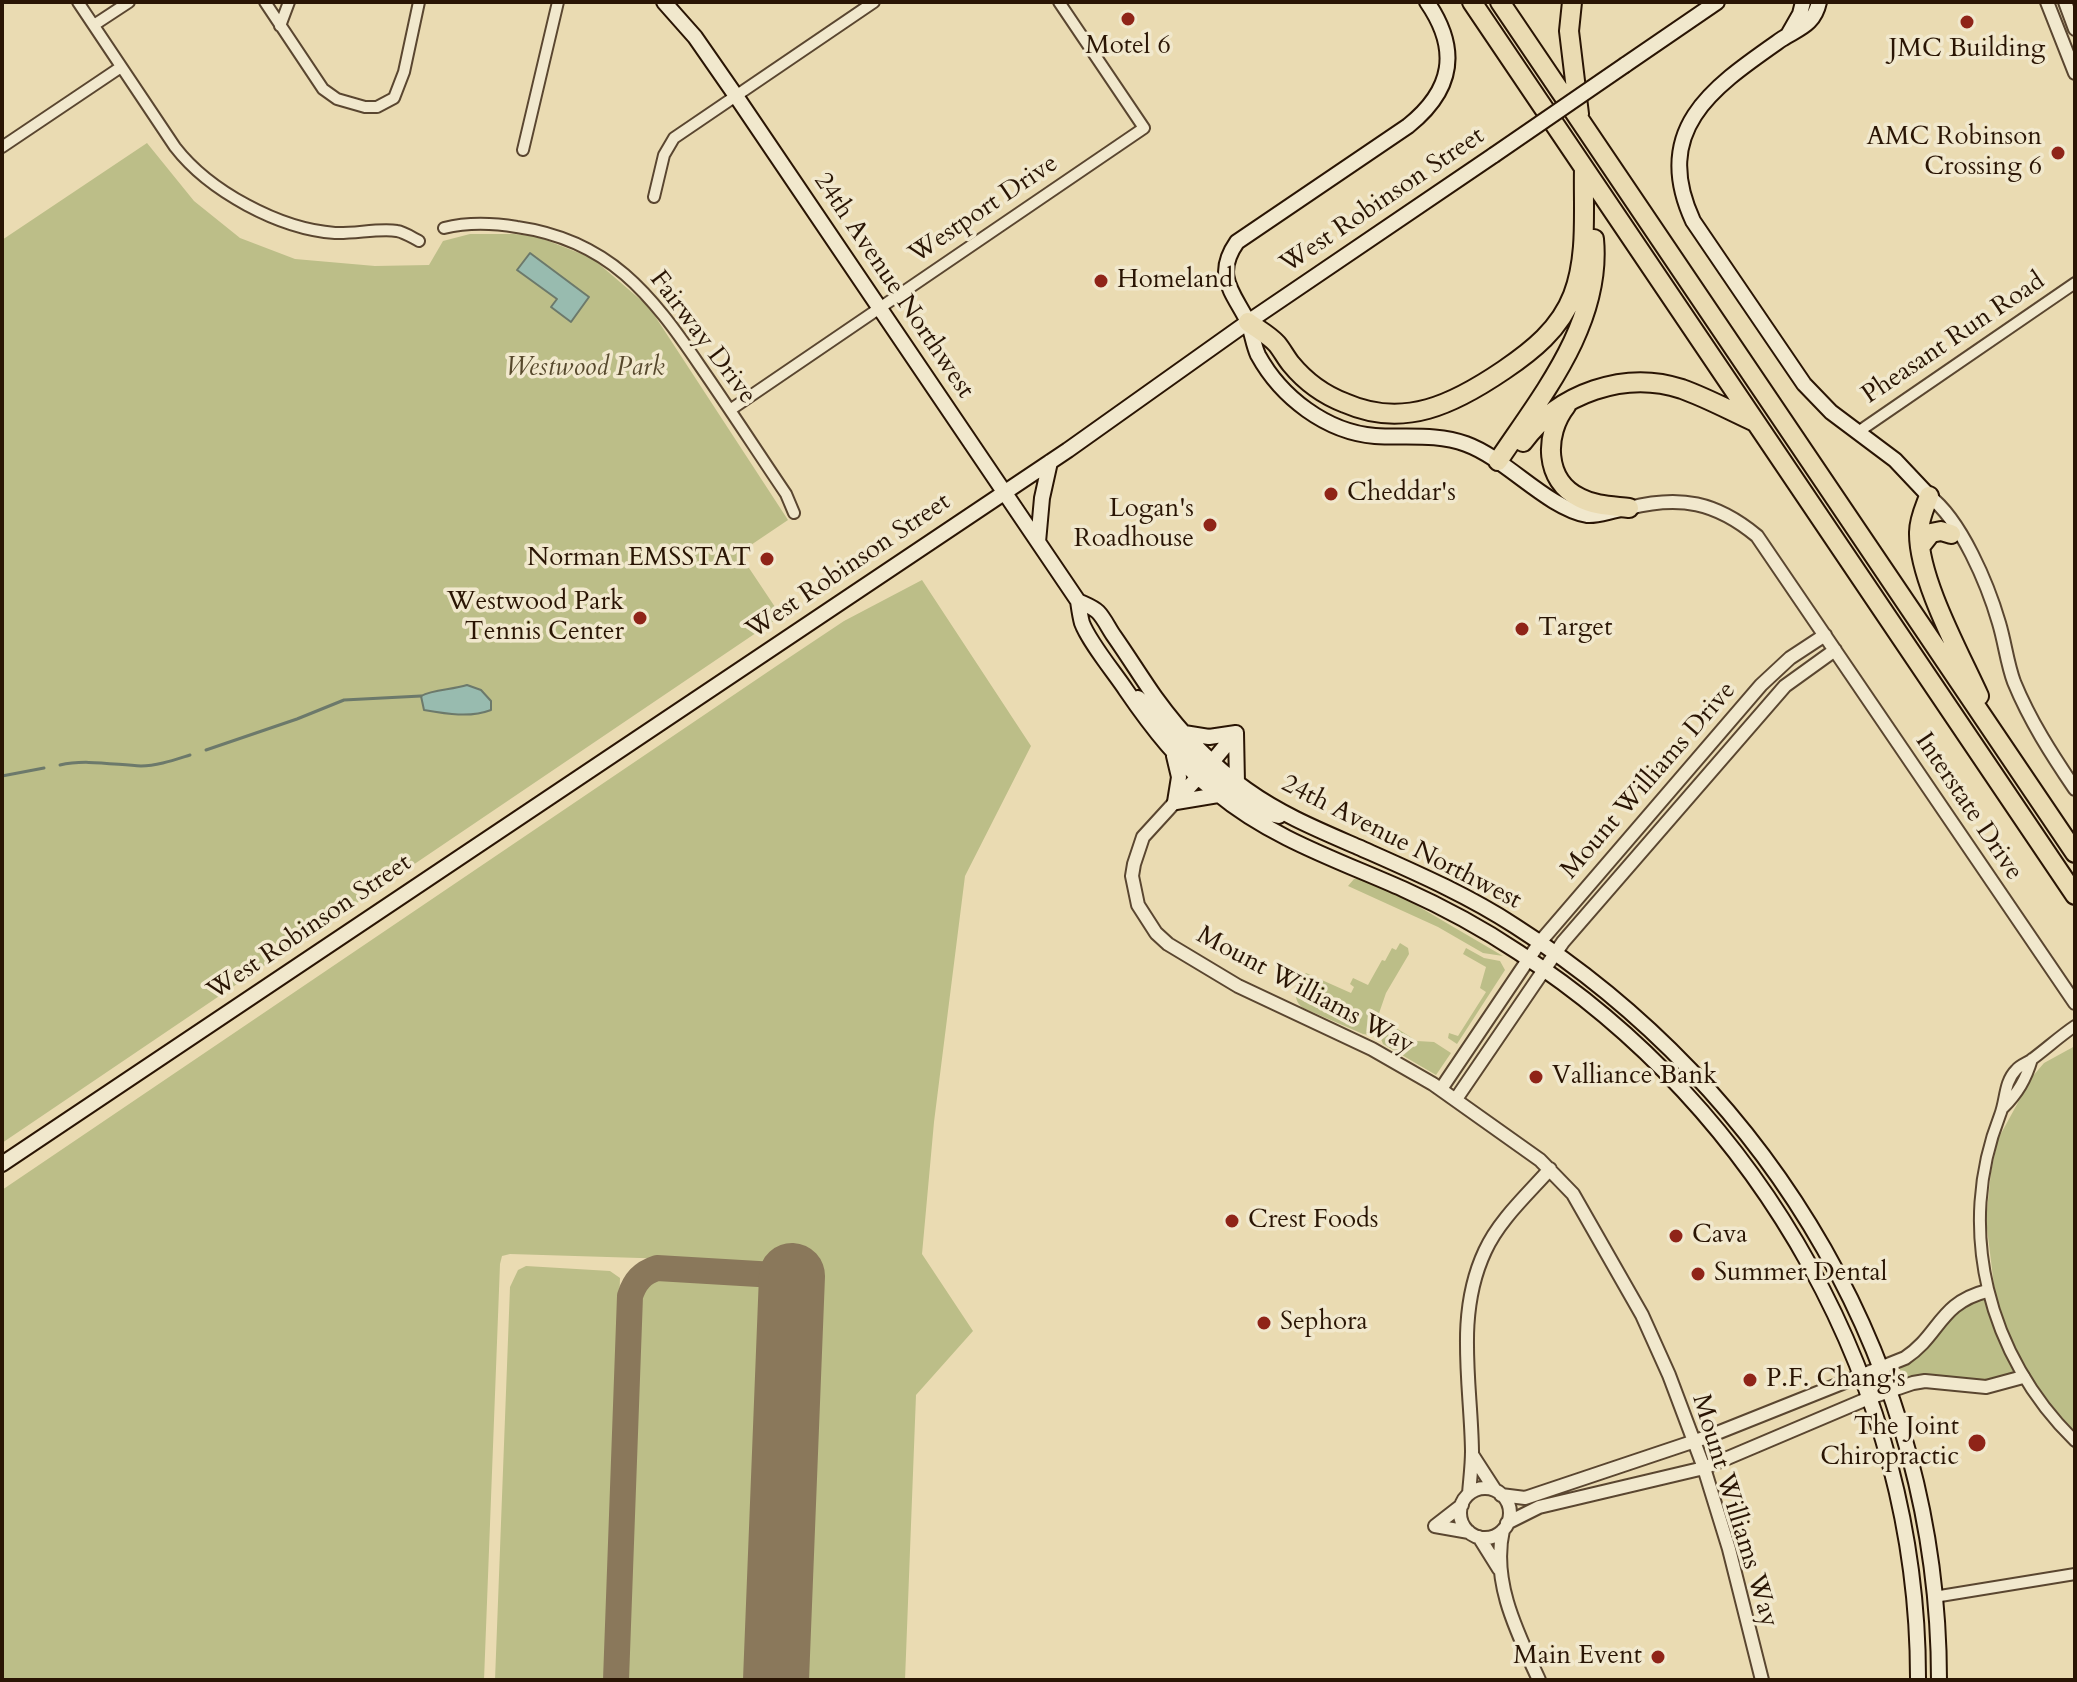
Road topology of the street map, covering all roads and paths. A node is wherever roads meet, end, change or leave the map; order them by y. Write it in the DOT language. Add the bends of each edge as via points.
graph roads {
  1 [pos="78,2"];
  2 [pos="129,2"];
  3 [pos="265,2"];
  4 [pos="289,2"];
  5 [pos="419,2"];
  6 [pos="558,2"];
  7 [pos="664,2"];
  8 [pos="872,2"];
  9 [pos="1059,2"];
  10 [pos="1427,2"];
  11 [pos="1472,2"];
  12 [pos="1500,2"];
  13 [pos="1572,2"];
  14 [pos="1717,2"];
  15 [pos="1819,2"];
  16 [pos="2047,2"];
  17 [pos="2065,2"];
  18 [pos="1800,6"];
  19 [pos="94,25"];
  20 [pos="280,26"];
  21 [pos="2075,29"];
  22 [pos="1788,35"];
  23 [pos="121,67"];
  24 [pos="2075,73"];
  25 [pos="736,96"];
  26 [pos="1580,121"];
  27 [pos="2,147"];
  28 [pos="523,150"];
  29 [pos="1584,168"];
  30 [pos="654,197"];
  31 [pos="444,228"];
  32 [pos="419,241"];
  33 [pos="2075,283"];
  34 [pos="879,309"];
  35 [pos="1248,322"];
  36 [pos="1571,400"];
  37 [pos="730,410"];
  38 [pos="1757,423"];
  39 [pos="1858,432"];
  40 [pos="1050,462"];
  41 [pos="1502,464"];
  42 [pos="1004,492"];
  43 [pos="1929,496"];
  44 [pos="1629,508"];
  45 [pos="794,513"];
  46 [pos="1951,534"];
  47 [pos="1038,542"];
  48 [pos="1920,547"];
  49 [pos="1979,571"];
  50 [pos="1078,601"];
  51 [pos="1825,635"];
  52 [pos="1835,650"];
  53 [pos="1123,685"];
  54 [pos="1184,733"];
  55 [pos="1236,733"];
  56 [pos="2000,742"];
  57 [pos="1172,751"];
  58 [pos="1212,762"];
  59 [pos="1198,777"];
  60 [pos="1237,783"];
  61 [pos="2075,789"];
  62 [pos="1218,795"];
  63 [pos="1175,802"];
  64 [pos="1292,818"];
  65 [pos="2075,853"];
  66 [pos="2075,895"];
  67 [pos="1540,942"];
  68 [pos="1555,952"];
  69 [pos="1528,958"];
  70 [pos="1543,968"];
  71 [pos="2075,1003"];
  72 [pos="2075,1026"];
  73 [pos="1441,1089"];
  74 [pos="1456,1099"];
  75 [pos="2,1164"];
  76 [pos="1550,1169"];
  77 [pos="1987,1291"];
  78 [pos="1880,1367"];
  79 [pos="1861,1375"];
  80 [pos="2023,1377"];
  81 [pos="1890,1391"];
  82 [pos="1869,1398"];
  83 [pos="1694,1441"];
  84 [pos="2075,1441"];
  85 [pos="1472,1453"];
  86 [pos="1704,1468"];
  87 [pos="1498,1492"];
  88 [pos="1465,1500"];
  89 [pos="1505,1526"];
  90 [pos="1474,1535"];
  91 [pos="1499,1569"];
  92 [pos="2075,1574"];
  93 [pos="1934,1597"];
  94 [pos="1539,1680"];
  95 [pos="1762,1680"];
  96 [pos="1918,1680"];
  97 [pos="1939,1680"];
  1 -- 19 [label="street"];
  2 -- 19 [label="street"];
  3 -- 20 [label="street"];
  4 -- 20 [label="street"];
  5 -- 20 [label="street" via="397,93 377,107 330,95"];
  6 -- 28 [label="street"];
  7 -- 25 [label="main road, 24th Avenue Northwest"];
  8 -- 25 [label="street"];
  9 -- 34 [label="street, Westport Drive" via="1144,128"];
  10 -- 35 [label="main road" via="1442,26 1448,50 1446,77 1435,101 1408,126 1237,242 1228,258 1227,283"];
  11 -- 29 [label="highway"];
  12 -- 26 [label="highway"];
  13 -- 26 [label="highway" via="1569,31"];
  14 -- 35 [label="main road, West Robinson Street, bridge"];
  15 -- 22 [label="main road" via="1809,23"];
  16 -- 24 [label="street"];
  17 -- 21 [label="street"];
  18 -- 22 [label="main road"];
  19 -- 23 [label="street"];
  22 -- 39 [label="main road" via="1699,107 1683,143 1681,182 1693,221 1789,363 1821,402"];
  23 -- 27 [label="street"];
  23 -- 32 [label="street" via="185,160 236,198 313,229 352,234 397,231"];
  25 -- 30 [label="street" via="670,143"];
  25 -- 34 [label="main road, 24th Avenue Northwest"];
  26 -- 56 [label="highway"];
  29 -- 35 [label="highway" via="1582,260 1565,312 1537,346 1455,401 1394,414 1354,407 1313,386 1276,342"];
  29 -- 38 [label="highway"];
  29 -- 41 [label="highway" via="1595,245 1587,303 1570,349"];
  31 -- 37 [label="street, Fairway Drive" via="490,224 533,229 581,244 625,273 653,300"];
  33 -- 39 [label="street, Pheasant Run Road"];
  34 -- 37 [label="street, Westport Drive"];
  34 -- 42 [label="main road, 24th Avenue Northwest"];
  35 -- 40 [label="main road, West Robinson Street"];
  35 -- 41 [label="main road" via="1270,371 1285,391 1319,418 1373,436 1451,440"];
  36 -- 38 [label="highway" via="1619,384 1660,384"];
  36 -- 41 [label="highway" via="1541,421"];
  36 -- 44 [label="highway" via="1559,414 1550,442 1559,477 1576,497"];
  37 -- 45 [label="street, Fairway Drive"];
  38 -- 66 [label="highway"];
  39 -- 43 [label="main road"];
  40 -- 42 [label="main road, West Robinson Street"];
  40 -- 47 [label="main road"];
  41 -- 44 [label="main road" via="1571,510 1590,516"];
  42 -- 47 [label="main road, 24th Avenue Northwest"];
  42 -- 75 [label="main road, West Robinson Street"];
  43 -- 46 [label="street"];
  43 -- 48 [label="highway" via="1919,527"];
  43 -- 49 [label="street" via="1961,536"];
  44 -- 51 [label="street, Interstate Drive" via="1689,502 1735,520 1757,536"];
  46 -- 48 [label="highway" via="1931,533"];
  46 -- 49 [label="street"];
  47 -- 50 [label="main road, 24th Avenue Northwest"];
  48 -- 56 [label="highway" via="1941,611"];
  49 -- 61 [label="street" via="2023,703"];
  50 -- 53 [label="main road, 24th Avenue Northwest" via="1082,624"];
  50 -- 54 [label="main road, 24th Avenue Northwest" via="1097,612"];
  51 -- 52 [label="street, Interstate Drive"];
  51 -- 67 [label="street, Mount Williams Drive" via="1761,685"];
  52 -- 68 [label="street, Mount Williams Drive" via="1785,686"];
  52 -- 71 [label="street, Interstate Drive"];
  53 -- 57 [label="main road, 24th Avenue Northwest"];
  53 -- 58 [label="main road" via="1152,709 1191,757"];
  54 -- 55 [label="main road"];
  54 -- 58 [label="main road, 24th Avenue Northwest"];
  55 -- 58 [label="main road"];
  55 -- 60 [label="main road"];
  56 -- 65 [label="highway"];
  57 -- 59 [label="main road, 24th Avenue Northwest"];
  57 -- 63 [label="main road" via="1179,777"];
  58 -- 60 [label="main road, 24th Avenue Northwest"];
  59 -- 62 [label="main road, 24th Avenue Northwest"];
  59 -- 63 [label="main road"];
  59 -- 64 [label="main road" via="1212,776 1260,812"];
  60 -- 64 [label="main road, 24th Avenue Northwest"];
  62 -- 63 [label="main road"];
  62 -- 69 [label="main road, 24th Avenue Northwest" via="1288,839 1438,906"];
  63 -- 73 [label="street, Mount Williams Way" via="1143,837 1132,876 1138,905 1156,933 1238,986 1372,1049"];
  64 -- 67 [label="main road, 24th Avenue Northwest" via="1456,892"];
  67 -- 68 [label="main road, 24th Avenue Northwest"];
  67 -- 69 [label="street, Mount Williams Drive"];
  68 -- 70 [label="street, Mount Williams Drive"];
  68 -- 78 [label="main road, 24th Avenue Northwest" via="1677,1054 1754,1141 1824,1248"];
  69 -- 70 [label="main road, 24th Avenue Northwest"];
  69 -- 73 [label="street, Mount Williams Drive"];
  70 -- 74 [label="street, Mount Williams Drive"];
  70 -- 79 [label="main road, 24th Avenue Northwest" via="1645,1051 1727,1140 1798,1243"];
  72 -- 77 [label="street" via="2015,1070 2005,1090 1981,1190 1980,1251"];
  73 -- 74 [label="street, Mount Williams Way"];
  74 -- 76 [label="street, Mount Williams Way"];
  76 -- 83 [label="street, Mount Williams Way" via="1573,1194 1642,1315"];
  76 -- 85 [label="street" via="1498,1230 1473,1285 1465,1343"];
  77 -- 78 [label="street" via="1954,1305 1914,1352"];
  77 -- 80 [label="street"];
  78 -- 79 [label="street"];
  78 -- 81 [label="main road, 24th Avenue Northwest"];
  79 -- 82 [label="main road, 24th Avenue Northwest"];
  79 -- 83 [label="street"];
  80 -- 81 [label="street" via="1986,1387 1925,1381"];
  80 -- 84 [label="street"];
  81 -- 82 [label="street"];
  81 -- 93 [label="main road, 24th Avenue Northwest" via="1915,1479"];
  82 -- 86 [label="street"];
  82 -- 96 [label="main road, 24th Avenue Northwest" via="1902,1518"];
  83 -- 86 [label="street, Mount Williams Way"];
  83 -- 87 [label="street" via="1525,1498"];
  85 -- 87 [label="street"];
  85 -- 88 [label="street"];
  86 -- 89 [label="street" via="1539,1507"];
  86 -- 95 [label="street, Mount Williams Way"];
  87 -- 88 [label="street" via="1479,1489"];
  87 -- 89 [label="street" via="1509,1508"];
  88 -- 90 [label="street" via="1461,1520"];
  88 -- 90 [label="street" via="1435,1526"];
  89 -- 90 [label="street" via="1492,1537"];
  89 -- 91 [label="street"];
  90 -- 91 [label="street"];
  91 -- 94 [label="street"];
  92 -- 93 [label="street"];
  93 -- 97 [label="main road, 24th Avenue Northwest"];
}
